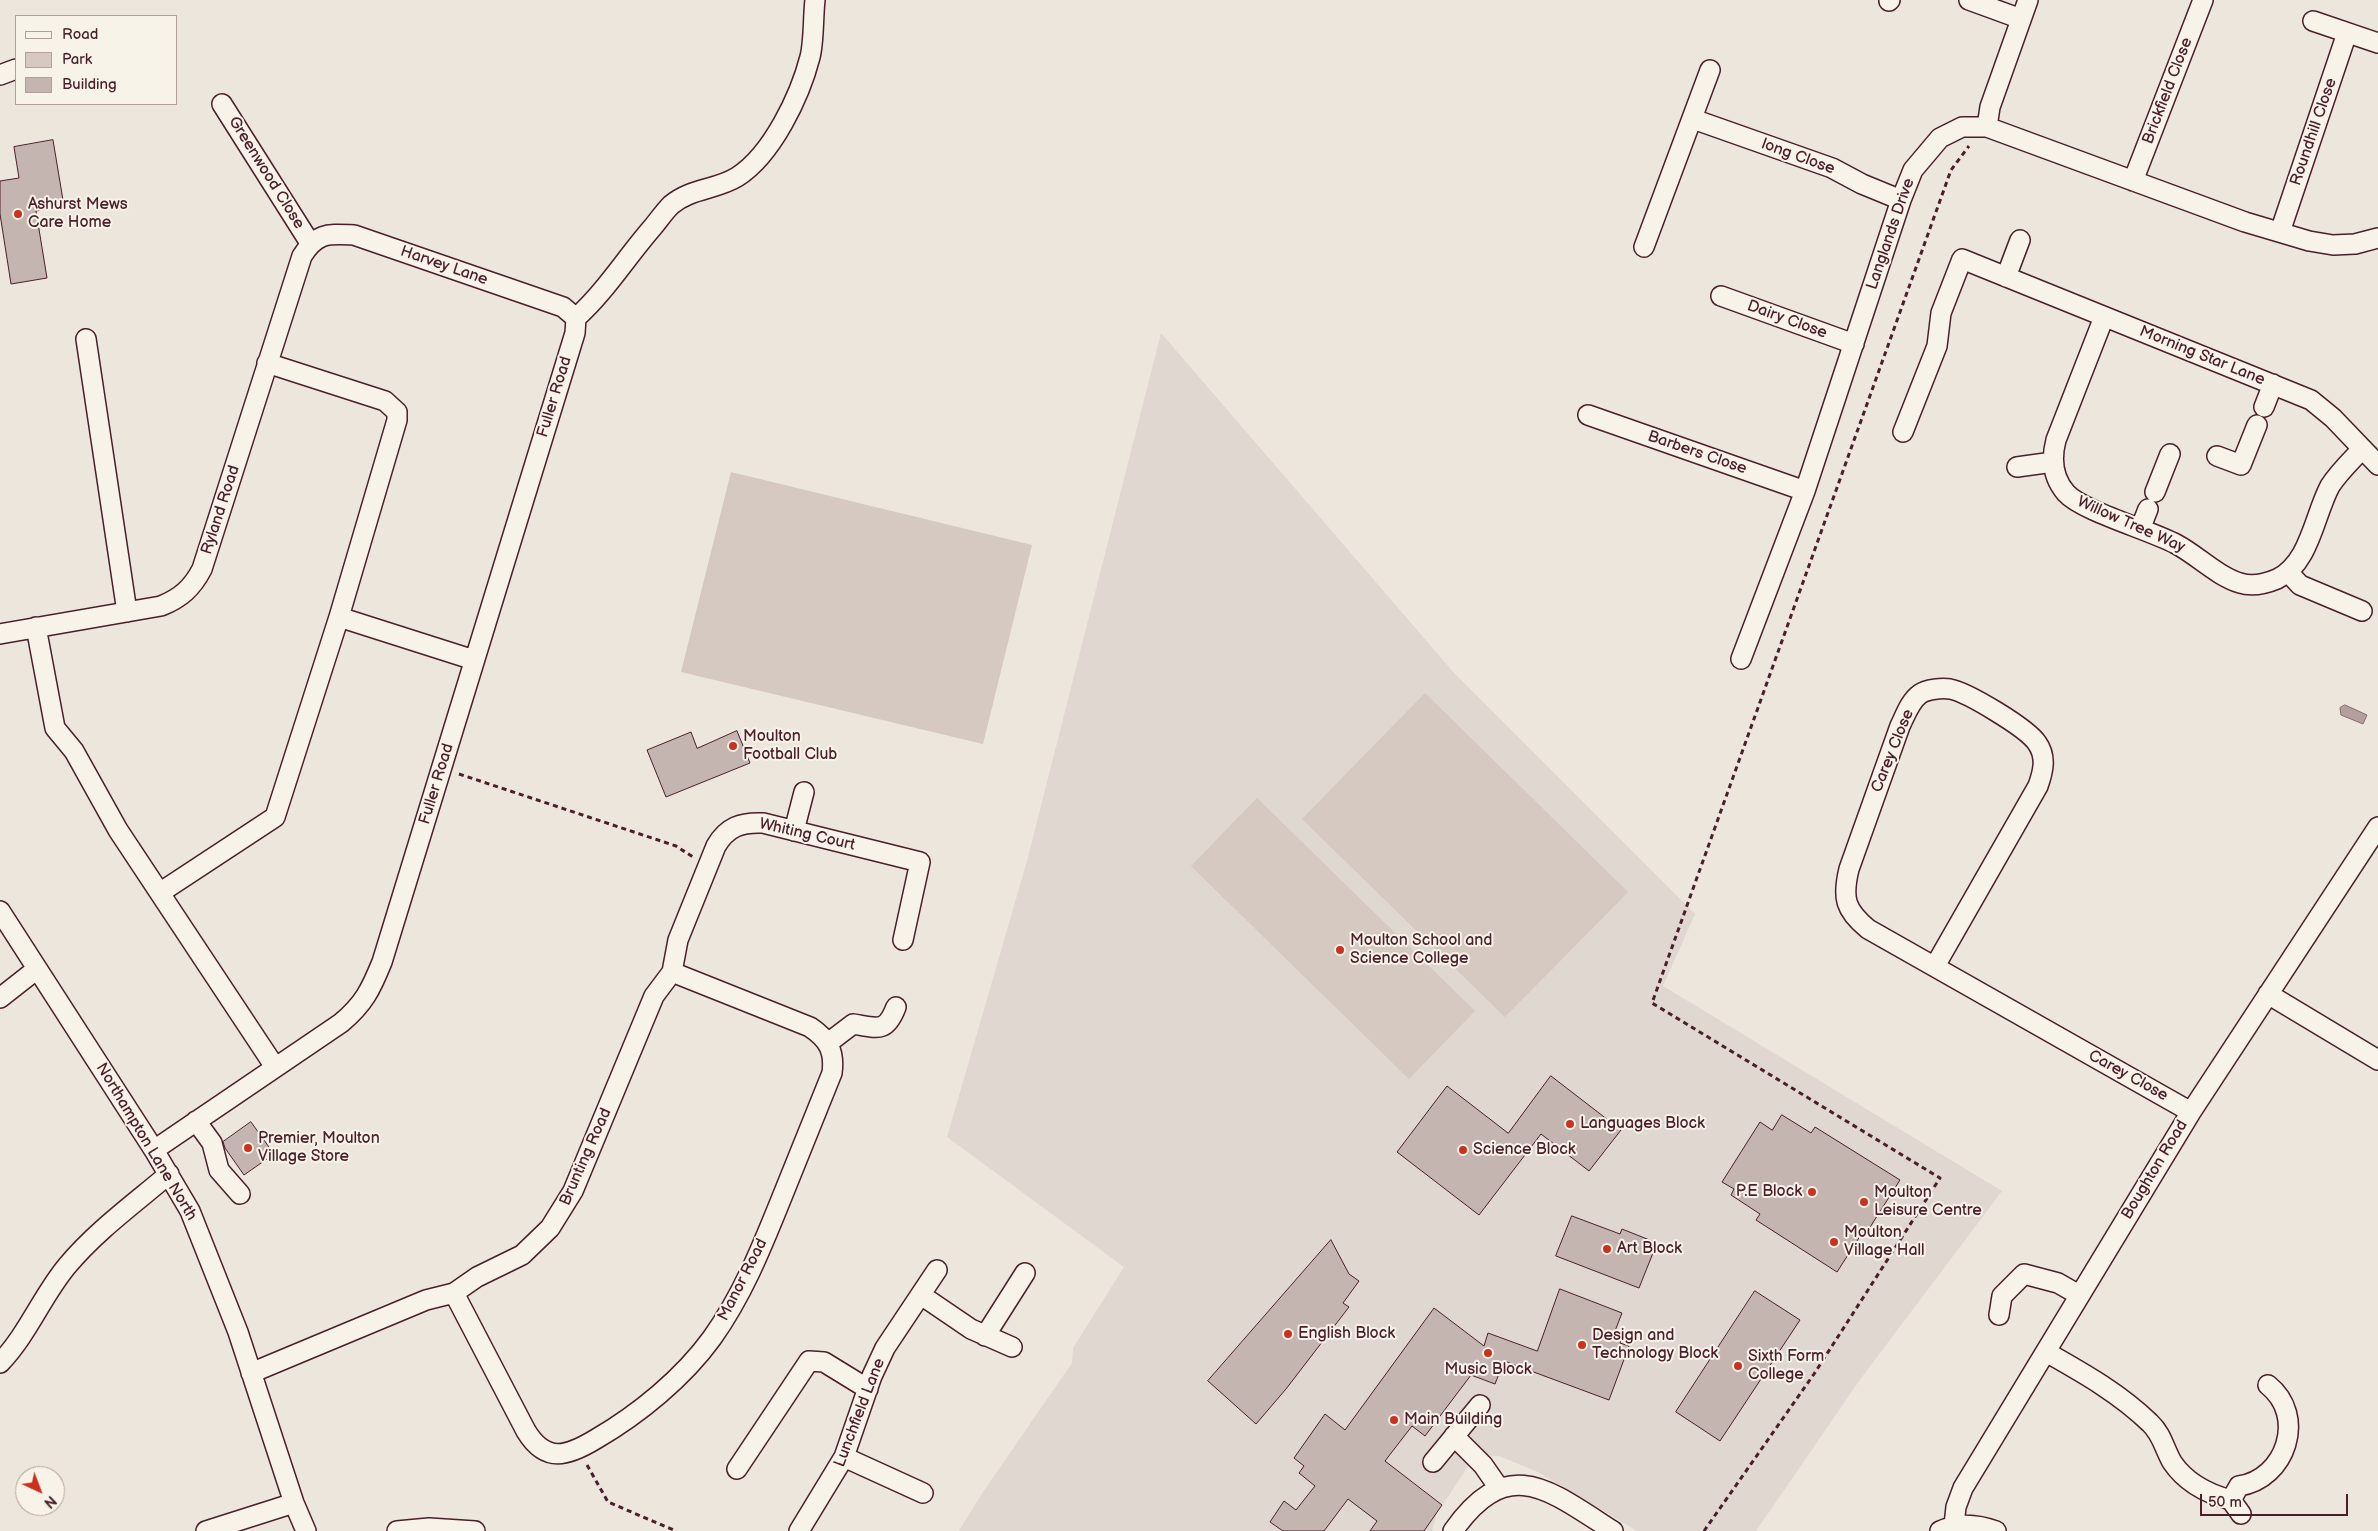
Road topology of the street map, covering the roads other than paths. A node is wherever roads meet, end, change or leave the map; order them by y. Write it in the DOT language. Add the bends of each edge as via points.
graph roads {
  1 [pos="815,0"];
  2 [pos="1969,0"];
  3 [pos="2028,0"];
  4 [pos="2203,0"];
  5 [pos="2021,19"];
  6 [pos="2313,21"];
  7 [pos="2347,33"];
  8 [pos="2378,44"];
  9 [pos="15,68"];
  10 [pos="1710,70"];
  11 [pos="0,75"];
  12 [pos="222,104"];
  13 [pos="1693,119"];
  14 [pos="1987,127"];
  15 [pos="2133,181"];
  16 [pos="1901,200"];
  17 [pos="2280,232"];
  18 [pos="2378,238"];
  19 [pos="2020,240"];
  20 [pos="310,243"];
  21 [pos="1644,247"];
  22 [pos="2006,277"];
  23 [pos="1721,296"];
  24 [pos="2104,317"];
  25 [pos="576,318"];
  26 [pos="86,339"];
  27 [pos="1854,344"];
  28 [pos="267,363"];
  29 [pos="2273,384"];
  30 [pos="2264,407"];
  31 [pos="1588,415"];
  32 [pos="2257,425"];
  33 [pos="1903,432"];
  34 [pos="2362,449"];
  35 [pos="2170,454"];
  36 [pos="2217,456"];
  37 [pos="2053,462"];
  38 [pos="2378,465"];
  39 [pos="2017,467"];
  40 [pos="1805,491"];
  41 [pos="2155,492"];
  42 [pos="2148,509"];
  43 [pos="2140,528"];
  44 [pos="2288,572"];
  45 [pos="127,612"];
  46 [pos="2362,612"];
  47 [pos="340,617"];
  48 [pos="36,627"];
  49 [pos="0,634"];
  50 [pos="1741,659"];
  51 [pos="474,660"];
  52 [pos="804,792"];
  53 [pos="2378,827"];
  54 [pos="794,830"];
  55 [pos="161,892"];
  56 [pos="0,911"];
  57 [pos="903,940"];
  58 [pos="1935,966"];
  59 [pos="37,969"];
  60 [pos="672,972"];
  61 [pos="2268,994"];
  62 [pos="0,998"];
  63 [pos="896,1006"];
  64 [pos="828,1043"];
  65 [pos="2378,1060"];
  66 [pos="275,1067"];
  67 [pos="2191,1112"];
  68 [pos="196,1121"];
  69 [pos="154,1150"];
  70 [pos="169,1174"];
  71 [pos="240,1194"];
  72 [pos="937,1270"];
  73 [pos="1025,1274"];
  74 [pos="454,1293"];
  75 [pos="921,1295"];
  76 [pos="2079,1295"];
  77 [pos="1998,1316"];
  78 [pos="984,1336"];
  79 [pos="1012,1347"];
  80 [pos="2046,1352"];
  81 [pos="0,1363"];
  82 [pos="251,1373"];
  83 [pos="2268,1385"];
  84 [pos="868,1389"];
  85 [pos="1480,1405"];
  86 [pos="1454,1436"];
  87 [pos="844,1457"];
  88 [pos="1433,1462"];
  89 [pos="737,1469"];
  90 [pos="1499,1488"];
  91 [pos="923,1493"];
  92 [pos="294,1503"];
  93 [pos="1947,1528"];
  94 [pos="206,1531"];
  95 [pos="306,1531"];
  96 [pos="397,1531"];
  97 [pos="475,1531"];
  98 [pos="799,1531"];
  99 [pos="1453,1531"];
  100 [pos="1613,1531"];
  101 [pos="1996,1531"];
  1 -- 25 [label="street" via="811,55 782,124 764,155 735,179 694,192 671,206 595,300"];
  2 -- 5 [label="street"];
  3 -- 5 [label="street"];
  4 -- 15 [label="street, Brickfield Close"];
  5 -- 14 [label="street" via="1990,107"];
  6 -- 7 [label="street"];
  7 -- 8 [label="street"];
  7 -- 17 [label="street, Roundhill Close"];
  9 -- 11 [label="street"];
  10 -- 13 [label="street"];
  12 -- 20 [label="street, Greenwood Close"];
  13 -- 16 [label="street, long Close" via="1832,168"];
  13 -- 21 [label="street"];
  14 -- 15 [label="street, Langlands Drive"];
  14 -- 16 [label="street, Langlands Drive" via="1962,127 1940,138 1913,170"];
  15 -- 17 [label="street, Langlands Drive"];
  16 -- 27 [label="street, Langlands Drive"];
  17 -- 18 [label="street, Langlands Drive" via="2333,244 2355,244"];
  19 -- 22 [label="street"];
  20 -- 25 [label="street, Harvey Lane" via="326,234 354,235 563,307"];
  20 -- 28 [label="street, Ryland Road" via="302,256"];
  22 -- 24 [label="street, Morning Star Lane"];
  22 -- 33 [label="street, Morning Star Lane" via="1962,259 1940,313 1937,346"];
  23 -- 27 [label="street, Dairy Close"];
  24 -- 29 [label="street, Morning Star Lane"];
  24 -- 37 [label="street, Willow Tree Way" via="2056,440"];
  25 -- 51 [label="street, Fuller Road" via="572,342"];
  26 -- 45 [label="street"];
  27 -- 40 [label="street, Langlands Drive"];
  28 -- 45 [label="street, Ryland Road" via="208,554 195,582 176,600"];
  28 -- 47 [label="street" via="385,401 397,412"];
  29 -- 30 [label="street"];
  29 -- 34 [label="street, Morning Star Lane" via="2322,408"];
  31 -- 40 [label="street, Barbers Close"];
  32 -- 36 [label="street" via="2241,465"];
  34 -- 38 [label="street, Morning Star Lane"];
  34 -- 44 [label="street, Willow Tree Way" via="2331,485 2304,550"];
  35 -- 41 [label="street"];
  37 -- 39 [label="street"];
  37 -- 43 [label="street, Willow Tree Way" via="2060,484 2072,498"];
  40 -- 50 [label="street, Langlands Drive"];
  42 -- 43 [label="street"];
  43 -- 44 [label="street, Willow Tree Way" via="2194,554 2242,584 2265,584"];
  44 -- 46 [label="street" via="2300,585"];
  45 -- 48 [label="street, Ryland Road"];
  47 -- 51 [label="street"];
  47 -- 55 [label="street" via="275,817"];
  48 -- 49 [label="street, Ryland Road"];
  48 -- 55 [label="street" via="55,728 74,751 118,830"];
  51 -- 66 [label="street, Fuller Road" via="382,962 370,990 359,1008 341,1023"];
  52 -- 54 [label="street"];
  53 -- 61 [label="street, Boughton Road"];
  54 -- 57 [label="street, Whiting Court" via="920,862"];
  54 -- 60 [label="street, Whiting Court" via="747,822 733,826 722,836 678,940"];
  55 -- 66 [label="street"];
  56 -- 59 [label="street, Northampton Lane North"];
  58 -- 58 [label="street, Carey Close" via="1868,930 1849,910 1845,886 1848,869 1909,707 1920,694 1950,689 1966,695 2024,730 2037,743 2043,755 2044,770 2038,786"];
  58 -- 67 [label="street, Carey Close"];
  59 -- 62 [label="street"];
  59 -- 69 [label="street, Northampton Lane North"];
  60 -- 64 [label="street" via="810,1027"];
  60 -- 74 [label="street, Brunting Road" via="654,996 573,1191 561,1212 550,1228 522,1255 477,1277"];
  61 -- 65 [label="street"];
  61 -- 67 [label="street, Boughton Road"];
  63 -- 64 [label="street" via="890,1022 883,1026 853,1024"];
  64 -- 74 [label="street, Manor Road" via="834,1062 832,1073 743,1288 726,1317 691,1363 609,1432 566,1454 540,1448 532,1440"];
  66 -- 68 [label="street, Fuller Road"];
  67 -- 76 [label="street, Boughton Road"];
  68 -- 69 [label="street, Fuller Road"];
  68 -- 71 [label="street" via="212,1143 219,1170"];
  69 -- 70 [label="street, Northampton Lane North"];
  70 -- 81 [label="street" via="102,1230 67,1266"];
  70 -- 82 [label="street, Northampton Lane North" via="190,1211 215,1269"];
  72 -- 75 [label="street, Lunchfield Lane"];
  73 -- 78 [label="street"];
  74 -- 82 [label="street, Brunting Road" via="426,1300"];
  75 -- 78 [label="street"];
  75 -- 84 [label="street, Lunchfield Lane" via="885,1348"];
  76 -- 77 [label="street" via="2058,1283 2024,1274 2002,1296"];
  76 -- 80 [label="street, Boughton Road"];
  78 -- 79 [label="street"];
  80 -- 83 [label="street" via="2108,1388 2151,1424 2165,1443 2172,1461 2192,1484 2218,1497 2237,1500 2270,1472 2286,1442 2288,1412 2278,1393"];
  80 -- 93 [label="street, Boughton Road" via="1963,1488"];
  82 -- 92 [label="street, Northampton Lane North"];
  84 -- 87 [label="street, Lunchfield Lane"];
  84 -- 89 [label="street" via="824,1362 809,1361"];
  85 -- 86 [label="street"];
  86 -- 88 [label="street"];
  86 -- 90 [label="street"];
  87 -- 91 [label="street"];
  87 -- 98 [label="street, Lunchfield Lane"];
  90 -- 99 [label="street" via="1475,1503"];
  90 -- 100 [label="street" via="1521,1485 1549,1492"];
  92 -- 94 [label="street"];
  92 -- 95 [label="street, Northampton Lane North"];
  93 -- 101 [label="street" via="1974,1525"];
  96 -- 97 [label="street" via="429,1528"];
}
